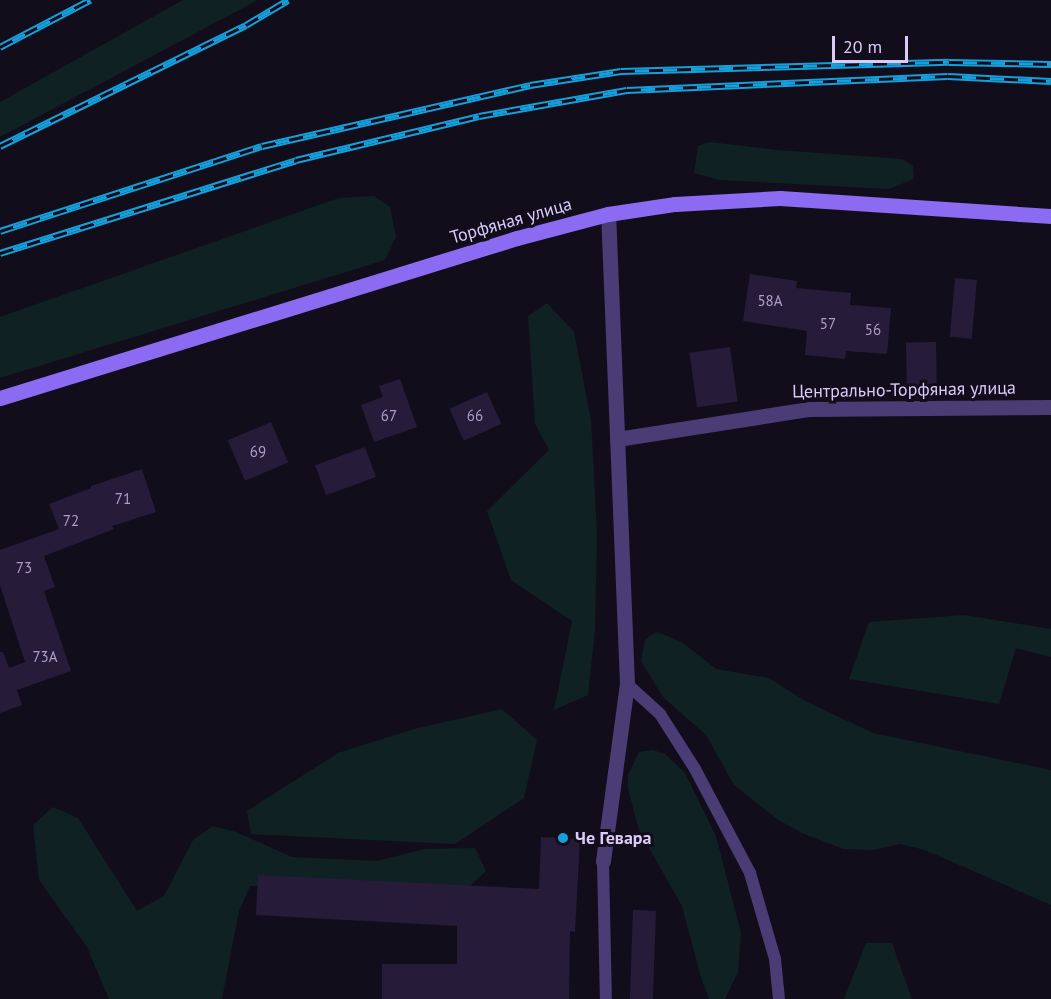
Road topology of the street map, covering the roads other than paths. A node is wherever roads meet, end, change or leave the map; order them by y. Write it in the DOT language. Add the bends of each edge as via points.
graph roads {
  1 [pos="608,214"];
  2 [pos="1051,216"];
  3 [pos="0,398"];
  4 [pos="1051,407"];
  5 [pos="617,439"];
  6 [pos="627,684"];
  7 [pos="603,861"];
  8 [pos="606,999"];
  9 [pos="779,999"];
  1 -- 2 [label="street, Торфяная улица" via="675,204 780,198"];
  1 -- 3 [label="street, Торфяная улица" via="517,238"];
  1 -- 5 [label="street"];
  4 -- 5 [label="street, Центрально-Торфяная улица" via="808,409"];
  5 -- 6 [label="street"];
  6 -- 7 [label="street"];
  6 -- 9 [label="lane" via="666,723 750,873 775,959"];
  7 -- 8 [label="lane"];
}
